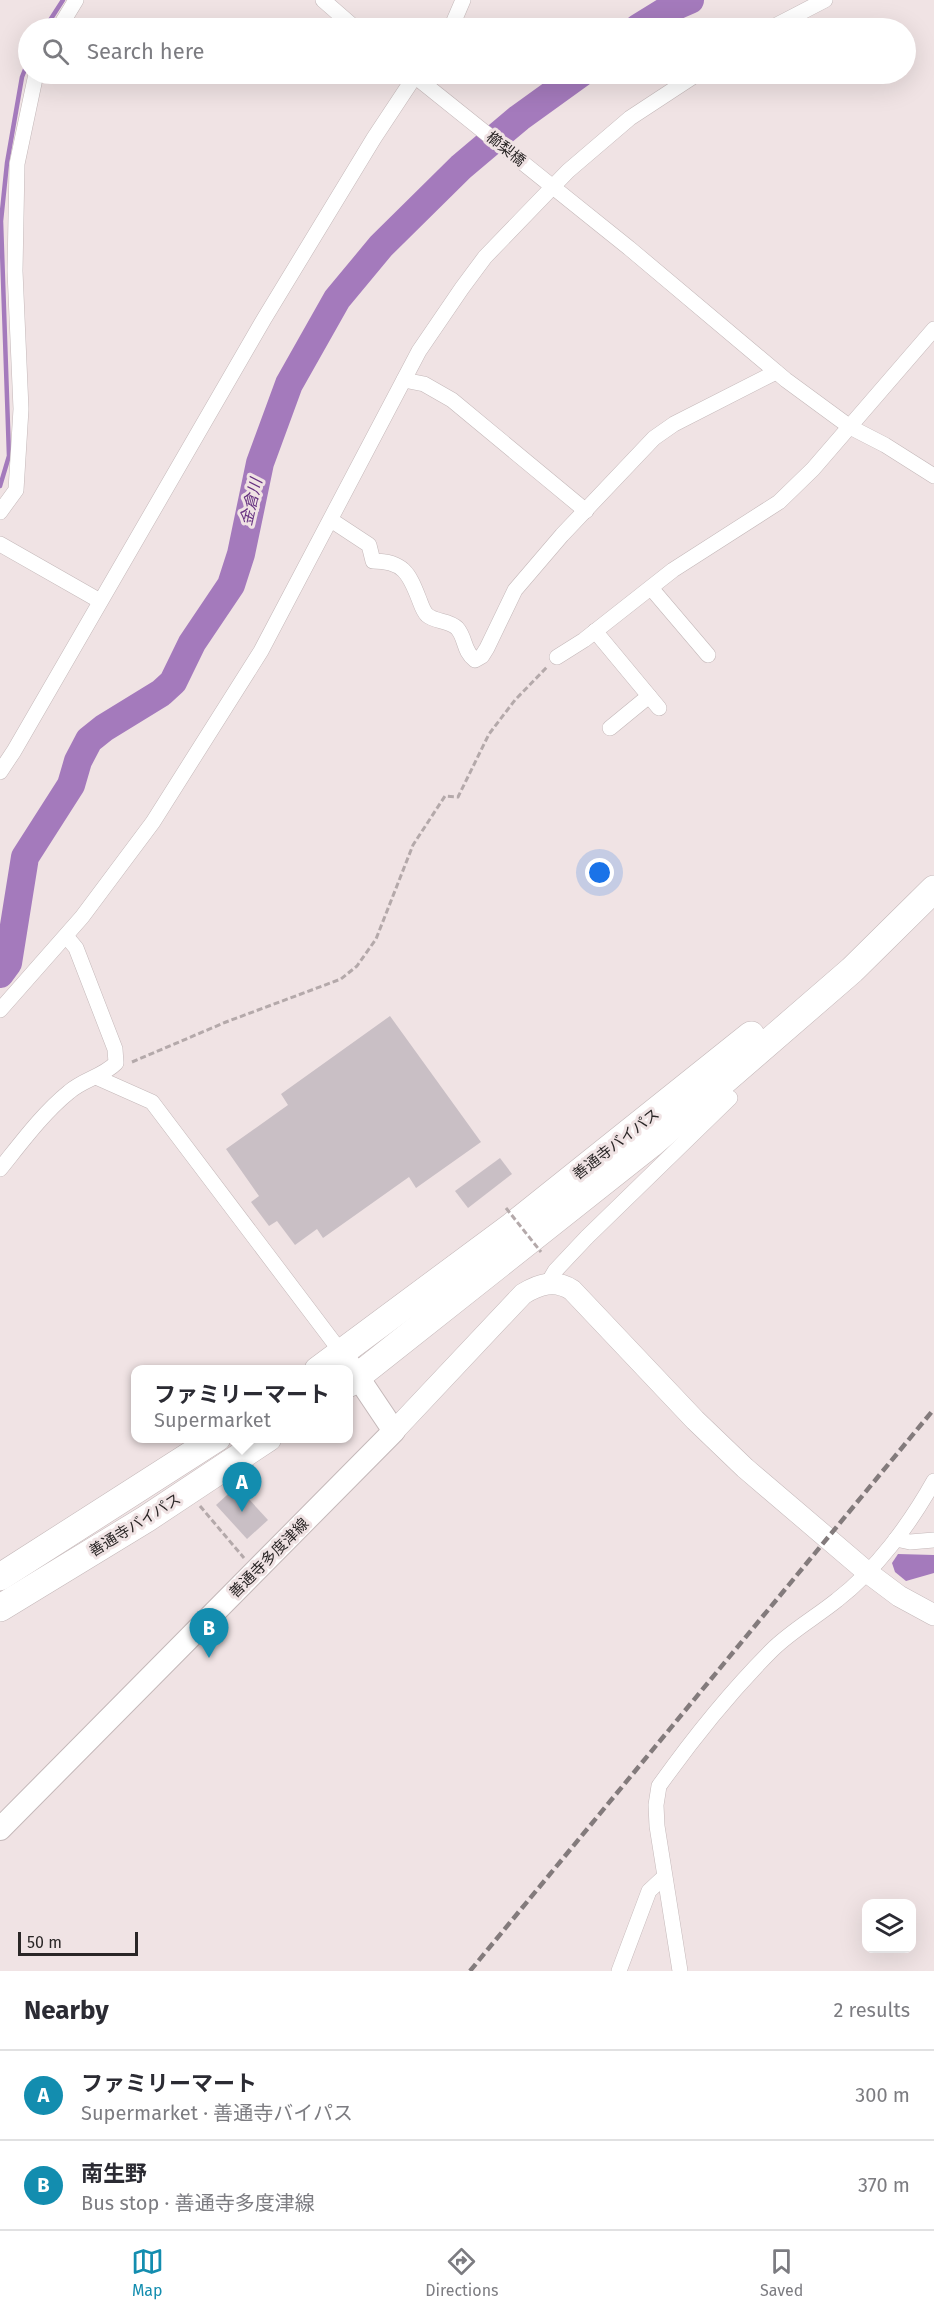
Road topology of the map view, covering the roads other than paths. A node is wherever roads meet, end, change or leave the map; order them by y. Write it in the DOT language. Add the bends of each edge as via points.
graph roads {
  1 [pos="75,0"];
  2 [pos="323,0"];
  3 [pos="464,0"];
  4 [pos="825,0"];
  5 [pos="65,18"];
  6 [pos="344,18"];
  7 [pos="456,18"];
  8 [pos="790,18"];
  9 [pos="34,84"];
  10 [pos="416,84"];
  11 [pos="429,84"];
  12 [pos="682,84"];
  13 [pos="553,187"];
  14 [pos="934,329"];
  15 [pos="776,372"];
  16 [pos="404,380"];
  17 [pos="850,427"];
  18 [pos="934,476"];
  19 [pos="586,511"];
  20 [pos="0,512"];
  21 [pos="331,520"];
  22 [pos="0,544"];
  23 [pos="651,588"];
  24 [pos="100,602"];
  25 [pos="596,631"];
  26 [pos="708,655"];
  27 [pos="556,657"];
  28 [pos="649,696"];
  29 [pos="659,708"];
  30 [pos="610,728"];
  31 [pos="0,772"];
  32 [pos="934,889"];
  33 [pos="909,915"];
  34 [pos="66,936"];
  35 [pos="0,1010"];
  36 [pos="103,1075"];
  37 [pos="730,1098"];
  38 [pos="0,1169"];
  39 [pos="548,1283"];
  40 [pos="341,1352"];
  41 [pos="324,1365"];
  42 [pos="346,1365"];
  43 [pos="353,1381"];
  44 [pos="394,1431"];
  45 [pos="209,1443"];
  46 [pos="260,1443"];
  47 [pos="934,1481"];
  48 [pos="896,1539"];
  49 [pos="934,1540"];
  50 [pos="867,1572"];
  51 [pos="0,1577"];
  52 [pos="0,1608"];
  53 [pos="934,1615"];
  54 [pos="0,1828"];
  55 [pos="664,1877"];
  56 [pos="619,1971"];
  57 [pos="680,1971"];
  1 -- 5 [label="street"];
  2 -- 6 [label="street"];
  3 -- 7 [label="street"];
  4 -- 8 [label="street"];
  9 -- 20 [label="street" via="17,164 15,271 21,409 16,490"];
  10 -- 24 [label="street" via="374,138"];
  11 -- 13 [label="street, 櫛梨橋"];
  12 -- 13 [label="street" via="630,118"];
  13 -- 15 [label="street, 櫛梨橋"];
  13 -- 16 [label="street" via="485,257 440,317"];
  14 -- 17 [label="street"];
  15 -- 17 [label="street, 櫛梨橋"];
  15 -- 19 [label="street" via="654,438"];
  16 -- 19 [label="street" via="424,384 452,400"];
  16 -- 21 [label="street"];
  17 -- 18 [label="street, 櫛梨橋"];
  17 -- 23 [label="street" via="779,502"];
  19 -- 21 [label="street" via="515,590 487,648 475,660 468,655 455,626 424,612 410,575 396,565 373,561 369,545"];
  21 -- 34 [label="street" via="261,651 153,822"];
  22 -- 24 [label="street"];
  23 -- 25 [label="street"];
  23 -- 26 [label="street"];
  24 -- 31 [label="street"];
  25 -- 27 [label="street"];
  25 -- 28 [label="street"];
  28 -- 29 [label="street"];
  28 -- 30 [label="street"];
  32 -- 33 [label="highway, 善通寺バイパス"];
  33 -- 40 [label="highway, 善通寺バイパス" via="512,1226"];
  33 -- 43 [label="highway, 善通寺バイパス" via="852,970 651,1144"];
  34 -- 35 [label="street"];
  34 -- 36 [label="street" via="76,948 115,1049 116,1062"];
  36 -- 38 [label="street" via="86,1080 69,1092"];
  36 -- 40 [label="street" via="152,1102"];
  37 -- 39 [label="street" via="587,1237"];
  39 -- 44 [label="street" via="523,1294"];
  39 -- 50 [label="street" via="572,1290 720,1444"];
  40 -- 41 [label="highway, 善通寺バイパス"];
  40 -- 42 [label="main road"];
  43 -- 44 [label="main road"];
  44 -- 54 [label="main road, 善通寺多度津線"];
  45 -- 51 [label="highway, 善通寺バイパス"];
  46 -- 52 [label="highway, 善通寺バイパス"];
  47 -- 48 [label="street"];
  48 -- 49 [label="street"];
  48 -- 50 [label="street"];
  50 -- 53 [label="street"];
  50 -- 55 [label="street" via="838,1600 774,1649 659,1786 656,1805"];
  55 -- 56 [label="street" via="650,1891"];
  55 -- 57 [label="street"];
}
